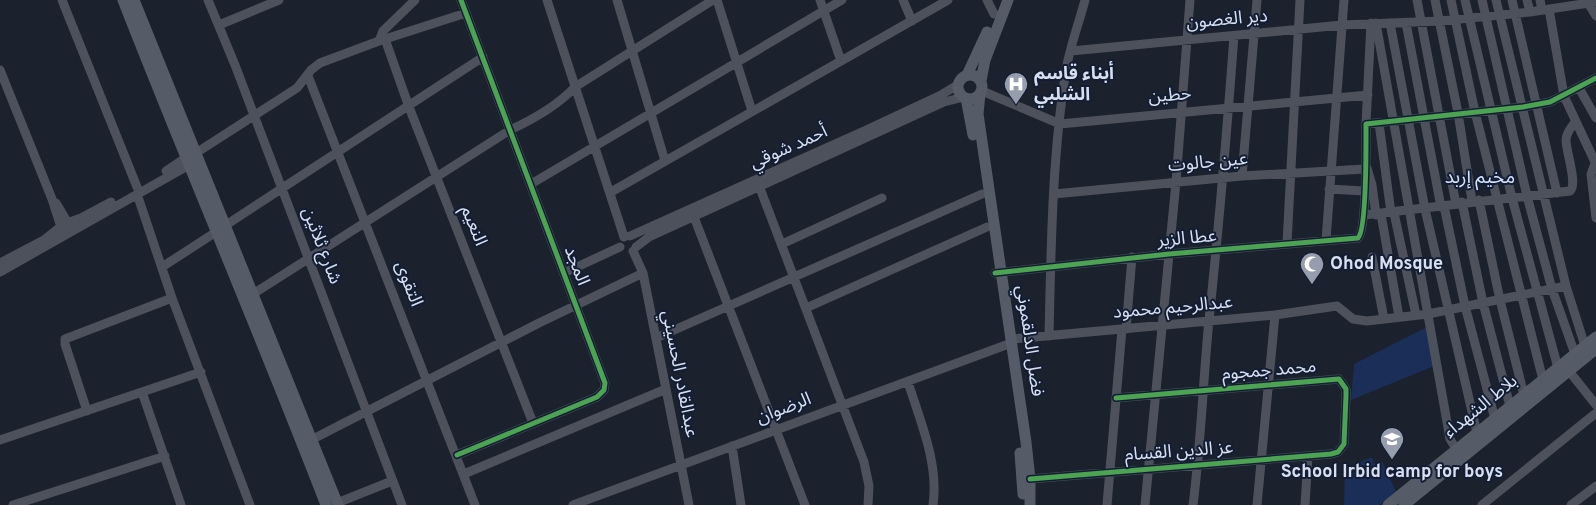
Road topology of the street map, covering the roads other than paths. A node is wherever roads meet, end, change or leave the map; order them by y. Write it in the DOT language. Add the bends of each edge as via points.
graph roads {
  1 [pos="62,0"];
  2 [pos="123,0"];
  3 [pos="134,0"];
  4 [pos="208,0"];
  5 [pos="279,0"];
  6 [pos="415,0"];
  7 [pos="461,0"];
  8 [pos="546,0"];
  9 [pos="617,0"];
  10 [pos="715,0"];
  11 [pos="820,0"];
  12 [pos="842,0"];
  13 [pos="903,0"];
  14 [pos="948,0"];
  15 [pos="987,0"];
  16 [pos="999,0"];
  17 [pos="1008,0"];
  18 [pos="1085,0"];
  19 [pos="1190,0"];
  20 [pos="1257,0"];
  21 [pos="1300,0"];
  22 [pos="1344,0"];
  23 [pos="1417,0"];
  24 [pos="1436,0"];
  25 [pos="1451,0"];
  26 [pos="1465,0"];
  27 [pos="1482,0"];
  28 [pos="1496,0"];
  29 [pos="1512,0"];
  30 [pos="1527,0"];
  31 [pos="1540,0"];
  32 [pos="1575,2"];
  33 [pos="1593,2"];
  34 [pos="1546,10"];
  35 [pos="824,11"];
  36 [pos="466,12"];
  37 [pos="1530,12"];
  38 [pos="994,14"];
  39 [pos="1516,14"];
  40 [pos="1500,15"];
  41 [pos="1596,16"];
  42 [pos="1486,17"];
  43 [pos="1469,18"];
  44 [pos="1455,20"];
  45 [pos="912,21"];
  46 [pos="1440,21"];
  47 [pos="1421,22"];
  48 [pos="1373,23"];
  49 [pos="1406,23"];
  50 [pos="1390,24"];
  51 [pos="219,25"];
  52 [pos="1342,25"];
  53 [pos="1298,29"];
  54 [pos="1255,34"];
  55 [pos="1234,36"];
  56 [pos="382,40"];
  57 [pos="1187,40"];
  58 [pos="632,51"];
  59 [pos="1071,51"];
  60 [pos="150,54"];
  61 [pos="483,57"];
  62 [pos="841,61"];
  63 [pos="736,63"];
  64 [pos="0,70"];
  65 [pos="308,76"];
  66 [pos="1596,78"];
  67 [pos="963,80"];
  68 [pos="575,87"];
  69 [pos="1579,88"];
  70 [pos="981,89"];
  71 [pos="1368,95"];
  72 [pos="1564,96"];
  73 [pos="965,98"];
  74 [pos="1336,98"];
  75 [pos="1294,101"];
  76 [pos="1538,104"];
  77 [pos="1248,105"];
  78 [pos="409,107"];
  79 [pos="1229,107"];
  80 [pos="1523,107"];
  81 [pos="1507,108"];
  82 [pos="1491,110"];
  83 [pos="752,111"];
  84 [pos="1181,112"];
  85 [pos="1475,112"];
  86 [pos="1458,113"];
  87 [pos="650,114"];
  88 [pos="253,115"];
  89 [pos="1440,117"];
  90 [pos="1425,118"];
  91 [pos="1596,118"];
  92 [pos="1409,120"];
  93 [pos="1392,122"];
  94 [pos="1575,122"];
  95 [pos="1380,123"];
  96 [pos="1060,124"];
  97 [pos="1366,124"];
  98 [pos="510,130"];
  99 [pos="596,146"];
  100 [pos="338,151"];
  101 [pos="190,158"];
  102 [pos="665,161"];
  103 [pos="1595,161"];
  104 [pos="1365,166"];
  105 [pos="1331,170"];
  106 [pos="1291,172"];
  107 [pos="1242,176"];
  108 [pos="436,177"];
  109 [pos="1222,178"];
  110 [pos="1176,182"];
  111 [pos="531,184"];
  112 [pos="758,184"];
  113 [pos="282,188"];
  114 [pos="1329,189"];
  115 [pos="137,191"];
  116 [pos="1364,191"];
  117 [pos="611,192"];
  118 [pos="1557,193"];
  119 [pos="982,194"];
  120 [pos="1054,194"];
  121 [pos="1543,195"];
  122 [pos="1527,196"];
  123 [pos="882,198"];
  124 [pos="1497,198"];
  125 [pos="1512,198"];
  126 [pos="1467,202"];
  127 [pos="1442,207"];
  128 [pos="1426,209"];
  129 [pos="1408,211"];
  130 [pos="1393,213"];
  131 [pos="1378,214"];
  132 [pos="1364,215"];
  133 [pos="694,217"];
  134 [pos="1596,218"];
  135 [pos="365,221"];
  136 [pos="226,225"];
  137 [pos="987,227"];
  138 [pos="66,229"];
  139 [pos="216,232"];
  140 [pos="627,236"];
  141 [pos="1326,240"];
  142 [pos="1287,243"];
  143 [pos="782,244"];
  144 [pos="227,245"];
  145 [pos="620,247"];
  146 [pos="635,249"];
  147 [pos="1218,250"];
  148 [pos="1169,254"];
  149 [pos="1132,257"];
  150 [pos="1372,257"];
  151 [pos="308,259"];
  152 [pos="0,263"];
  153 [pos="1051,265"];
  154 [pos="162,267"];
  155 [pos="0,272"];
  156 [pos="998,272"];
  157 [pos="564,273"];
  158 [pos="642,273"];
  159 [pos="795,277"];
  160 [pos="1566,286"];
  161 [pos="1552,289"];
  162 [pos="1537,292"];
  163 [pos="253,294"];
  164 [pos="1523,295"];
  165 [pos="172,298"];
  166 [pos="1500,300"];
  167 [pos="1483,303"];
  168 [pos="576,304"];
  169 [pos="728,306"];
  170 [pos="1465,306"];
  171 [pos="806,308"];
  172 [pos="1447,310"];
  173 [pos="1428,314"];
  174 [pos="1416,315"];
  175 [pos="1275,316"];
  176 [pos="1399,317"];
  177 [pos="1384,319"];
  178 [pos="1209,321"];
  179 [pos="1162,326"];
  180 [pos="1124,329"];
  181 [pos="1049,336"];
  182 [pos="1596,337"];
  183 [pos="656,338"];
  184 [pos="501,342"];
  185 [pos="1009,342"];
  186 [pos="1591,347"];
  187 [pos="1575,354"];
  188 [pos="1563,370"];
  189 [pos="201,372"];
  190 [pos="1543,380"];
  191 [pos="426,381"];
  192 [pos="908,382"];
  193 [pos="1267,385"];
  194 [pos="666,388"];
  195 [pos="1205,391"];
  196 [pos="142,392"];
  197 [pos="1157,395"];
  198 [pos="1524,395"];
  199 [pos="1116,398"];
  200 [pos="842,405"];
  201 [pos="1596,405"];
  202 [pos="1510,406"];
  203 [pos="86,411"];
  204 [pos="366,412"];
  205 [pos="1596,413"];
  206 [pos="1495,419"];
  207 [pos="532,423"];
  208 [pos="776,430"];
  209 [pos="1477,433"];
  210 [pos="0,440"];
  211 [pos="311,440"];
  212 [pos="732,446"];
  213 [pos="1459,453"];
  214 [pos="457,454"];
  215 [pos="1331,454"];
  216 [pos="165,456"];
  217 [pos="1308,456"];
  218 [pos="1260,460"];
  219 [pos="1198,464"];
  220 [pos="682,465"];
  221 [pos="1149,468"];
  222 [pos="1110,471"];
  223 [pos="464,474"];
  224 [pos="1030,479"];
  225 [pos="392,480"];
  226 [pos="1596,486"];
  227 [pos="247,504"];
  228 [pos="334,504"];
  229 [pos="13,505"];
  230 [pos="181,505"];
  231 [pos="402,505"];
  232 [pos="476,505"];
  233 [pos="573,505"];
  234 [pos="689,505"];
  235 [pos="741,505"];
  236 [pos="805,505"];
  237 [pos="868,505"];
  238 [pos="933,505"];
  239 [pos="1022,505"];
  240 [pos="1030,505"];
  241 [pos="1107,505"];
  242 [pos="1145,505"];
  243 [pos="1193,505"];
  244 [pos="1257,505"];
  245 [pos="1305,505"];
  246 [pos="1388,505"];
  247 [pos="1404,505"];
  248 [pos="1482,505"];
  249 [pos="1571,505"];
  1 -- 115 [label="street"];
  2 -- 60 [label="main road"];
  3 -- 60 [label="main road"];
  4 -- 51 [label="street, شارع ثلاثين"];
  5 -- 51 [label="street"];
  6 -- 56 [label="street" via="383,31"];
  7 -- 36 [label="street, المجد"];
  8 -- 68 [label="street"];
  9 -- 58 [label="street"];
  10 -- 58 [label="street"];
  10 -- 63 [label="street"];
  11 -- 35 [label="street"];
  12 -- 35 [label="street"];
  13 -- 45 [label="street"];
  14 -- 45 [label="street"];
  15 -- 38 [label="street"];
  16 -- 38 [label="main road"];
  17 -- 70 [label="main road, فضل الدلقموني" via="985,60"];
  18 -- 59 [label="street"];
  19 -- 57 [label="street"];
  20 -- 54 [label="street"];
  21 -- 53 [label="street"];
  22 -- 52 [label="street"];
  23 -- 47 [label="street"];
  24 -- 46 [label="street"];
  25 -- 44 [label="street"];
  26 -- 43 [label="street"];
  27 -- 42 [label="street"];
  28 -- 40 [label="street"];
  29 -- 39 [label="street"];
  30 -- 37 [label="street"];
  31 -- 34 [label="street"];
  32 -- 33 [label="street, دير الغصون"];
  32 -- 34 [label="street, دير الغصون"];
  33 -- 41 [label="street"];
  34 -- 37 [label="street, دير الغصون"];
  34 -- 72 [label="street"];
  35 -- 62 [label="street"];
  35 -- 63 [label="street"];
  36 -- 56 [label="street"];
  36 -- 61 [label="street, المجد"];
  37 -- 39 [label="street, دير الغصون"];
  38 -- 67 [label="main road"];
  39 -- 40 [label="street, دير الغصون"];
  39 -- 76 [label="street"];
  40 -- 42 [label="street, دير الغصون"];
  40 -- 80 [label="street"];
  42 -- 43 [label="street, دير الغصون"];
  42 -- 81 [label="street"];
  43 -- 44 [label="street, دير الغصون"];
  43 -- 82 [label="street"];
  44 -- 46 [label="street, دير الغصون"];
  44 -- 85 [label="street"];
  45 -- 62 [label="street"];
  46 -- 47 [label="street, دير الغصون"];
  46 -- 86 [label="street"];
  47 -- 49 [label="street, دير الغصون"];
  47 -- 89 [label="street"];
  48 -- 50 [label="street, دير الغصون"];
  48 -- 52 [label="street, دير الغصون"];
  48 -- 71 [label="street"];
  48 -- 93 [label="street"];
  49 -- 50 [label="street, دير الغصون"];
  49 -- 90 [label="street"];
  50 -- 92 [label="street"];
  51 -- 88 [label="street, شارع ثلاثين"];
  52 -- 53 [label="street, دير الغصون"];
  52 -- 74 [label="street"];
  53 -- 54 [label="street, دير الغصون"];
  53 -- 75 [label="street"];
  54 -- 55 [label="street, دير الغصون"];
  54 -- 77 [label="street"];
  55 -- 57 [label="street, دير الغصون"];
  55 -- 79 [label="street"];
  56 -- 65 [label="street" via="320,63"];
  56 -- 78 [label="street, النعيم"];
  57 -- 59 [label="street, دير الغصون"];
  57 -- 84 [label="street"];
  58 -- 68 [label="street"];
  58 -- 87 [label="street"];
  59 -- 96 [label="street"];
  60 -- 101 [label="main road"];
  61 -- 78 [label="street"];
  61 -- 98 [label="street, المجد"];
  62 -- 83 [label="street"];
  63 -- 83 [label="street"];
  63 -- 87 [label="street"];
  64 -- 138 [label="street"];
  65 -- 88 [label="street" via="297,88"];
  65 -- 100 [label="street, التقوى"];
  66 -- 69 [label="street"];
  67 -- 70 [label="main road" via="975,76"];
  67 -- 73 [label="main road" via="959,90"];
  67 -- 112 [label="street, أحمد شوقي"];
  68 -- 98 [label="street" via="550,108"];
  68 -- 99 [label="street"];
  69 -- 72 [label="street"];
  69 -- 91 [label="street"];
  70 -- 73 [label="main road" via="975,98"];
  70 -- 96 [label="street, حطين"];
  70 -- 156 [label="main road, فضل الدلقموني" via="978,114"];
  71 -- 74 [label="street, حطين"];
  71 -- 97 [label="street"];
  72 -- 76 [label="street"];
  72 -- 94 [label="street"];
  73 -- 112 [label="street, أحمد شوقي" via="944,102"];
  73 -- 119 [label="main road, فضل الدلقموني"];
  74 -- 75 [label="street, حطين"];
  74 -- 105 [label="street"];
  75 -- 77 [label="street, حطين"];
  75 -- 106 [label="street"];
  76 -- 80 [label="street"];
  76 -- 118 [label="street"];
  77 -- 79 [label="street, حطين"];
  77 -- 107 [label="street"];
  78 -- 100 [label="street"];
  78 -- 108 [label="street, النعيم"];
  79 -- 84 [label="street, حطين"];
  79 -- 109 [label="street"];
  80 -- 81 [label="street"];
  80 -- 121 [label="street"];
  81 -- 82 [label="street"];
  81 -- 122 [label="street"];
  82 -- 85 [label="street"];
  82 -- 125 [label="street"];
  83 -- 102 [label="street"];
  84 -- 96 [label="street, حطين"];
  84 -- 110 [label="street"];
  85 -- 86 [label="street"];
  85 -- 124 [label="street"];
  86 -- 89 [label="street"];
  86 -- 126 [label="street"];
  87 -- 99 [label="street"];
  87 -- 102 [label="street"];
  88 -- 101 [label="street"];
  88 -- 113 [label="street, شارع ثلاثين"];
  89 -- 90 [label="street"];
  89 -- 126 [label="street"];
  90 -- 92 [label="street"];
  90 -- 127 [label="street"];
  92 -- 93 [label="street"];
  92 -- 128 [label="street"];
  93 -- 95 [label="street"];
  93 -- 129 [label="street"];
  94 -- 103 [label="street"];
  94 -- 118 [label="street" via="1566,141 1573,188"];
  95 -- 97 [label="street"];
  95 -- 130 [label="street"];
  96 -- 120 [label="street"];
  97 -- 104 [label="street"];
  98 -- 108 [label="street"];
  98 -- 111 [label="street, المجد"];
  99 -- 111 [label="street"];
  99 -- 117 [label="street"];
  100 -- 113 [label="street"];
  100 -- 135 [label="street, التقوى"];
  101 -- 115 [label="street"];
  101 -- 136 [label="main road"];
  101 -- 139 [label="main road"];
  102 -- 117 [label="street"];
  103 -- 134 [label="street" via="1590,174"];
  104 -- 105 [label="street, عين جالوت"];
  104 -- 116 [label="street"];
  104 -- 131 [label="street"];
  105 -- 106 [label="street, عين جالوت"];
  105 -- 114 [label="street"];
  106 -- 107 [label="street, عين جالوت"];
  106 -- 142 [label="street"];
  107 -- 109 [label="street, عين جالوت"];
  108 -- 135 [label="street"];
  108 -- 184 [label="street, النعيم"];
  109 -- 110 [label="street, عين جالوت"];
  109 -- 147 [label="street"];
  110 -- 120 [label="street, عين جالوت"];
  110 -- 148 [label="street"];
  111 -- 157 [label="street, المجد"];
  112 -- 133 [label="street, أحمد شوقي"];
  112 -- 140 [label="street, أحمد شوقي"];
  112 -- 143 [label="street"];
  113 -- 136 [label="street"];
  113 -- 151 [label="street, شارع ثلاثين"];
  114 -- 116 [label="street"];
  114 -- 141 [label="street"];
  115 -- 138 [label="street"];
  115 -- 154 [label="street"];
  116 -- 132 [label="street"];
  117 -- 140 [label="street"];
  118 -- 121 [label="street"];
  119 -- 137 [label="main road, فضل الدلقموني"];
  119 -- 159 [label="street"];
  120 -- 153 [label="street"];
  121 -- 122 [label="street"];
  121 -- 160 [label="street"];
  122 -- 125 [label="street"];
  122 -- 161 [label="street"];
  123 -- 143 [label="street"];
  124 -- 125 [label="street"];
  124 -- 126 [label="street"];
  124 -- 164 [label="street"];
  125 -- 162 [label="street"];
  126 -- 127 [label="street"];
  126 -- 166 [label="street"];
  126 -- 167 [label="street"];
  127 -- 128 [label="street"];
  127 -- 170 [label="street"];
  128 -- 129 [label="street"];
  128 -- 172 [label="street"];
  129 -- 130 [label="street"];
  129 -- 173 [label="street"];
  130 -- 131 [label="street"];
  130 -- 174 [label="street"];
  131 -- 132 [label="street"];
  131 -- 176 [label="street"];
  132 -- 141 [label="street, عطا الزير" via="1359,238"];
  133 -- 146 [label="street, أحمد شوقي" via="646,239"];
  133 -- 169 [label="street"];
  135 -- 151 [label="street"];
  135 -- 191 [label="street, التقوى"];
  136 -- 144 [label="main road"];
  137 -- 156 [label="main road, فضل الدلقموني"];
  137 -- 171 [label="street"];
  138 -- 152 [label="street"];
  138 -- 155 [label="street"];
  139 -- 144 [label="main road"];
  139 -- 154 [label="street"];
  140 -- 145 [label="street" via="620,242"];
  140 -- 146 [label="street" via="635,239"];
  141 -- 142 [label="street, عطا الزير"];
  142 -- 147 [label="street, عطا الزير"];
  143 -- 159 [label="street"];
  144 -- 163 [label="main road"];
  144 -- 228 [label="main road" via="276,376"];
  145 -- 146 [label="street" via="626,252"];
  145 -- 157 [label="street"];
  146 -- 158 [label="street, عبدالقادر الحسيني"];
  147 -- 148 [label="street, عطا الزير"];
  147 -- 178 [label="street"];
  148 -- 149 [label="street, عطا الزير"];
  148 -- 179 [label="street"];
  149 -- 153 [label="street, عطا الزير"];
  149 -- 180 [label="street"];
  150 -- 177 [label="street"];
  151 -- 163 [label="street"];
  151 -- 204 [label="street, شارع ثلاثين"];
  153 -- 156 [label="street, عطا الزير"];
  153 -- 181 [label="street"];
  154 -- 165 [label="street"];
  156 -- 185 [label="main road, فضل الدلقموني"];
  157 -- 168 [label="street, المجد"];
  158 -- 168 [label="street"];
  158 -- 183 [label="street, عبدالقادر الحسيني"];
  159 -- 169 [label="street"];
  159 -- 171 [label="street"];
  160 -- 161 [label="street"];
  160 -- 186 [label="street"];
  161 -- 162 [label="street"];
  161 -- 187 [label="street"];
  162 -- 164 [label="street"];
  162 -- 188 [label="street"];
  163 -- 211 [label="main road"];
  164 -- 166 [label="street"];
  164 -- 190 [label="street"];
  165 -- 189 [label="street"];
  165 -- 203 [label="street" via="65,339"];
  166 -- 167 [label="street"];
  166 -- 198 [label="street"];
  167 -- 170 [label="street"];
  167 -- 202 [label="street"];
  168 -- 184 [label="street"];
  168 -- 207 [label="street, المجد" via="602,370 605,388 597,397"];
  169 -- 183 [label="street"];
  169 -- 208 [label="street"];
  170 -- 172 [label="street"];
  170 -- 206 [label="street"];
  171 -- 200 [label="street"];
  172 -- 173 [label="street"];
  172 -- 209 [label="street"];
  173 -- 174 [label="street"];
  173 -- 213 [label="street" via="1450,438"];
  174 -- 176 [label="street"];
  175 -- 177 [label="street, عبدالرحيم محمود" via="1337,306 1354,319"];
  175 -- 178 [label="street, عبدالرحيم محمود"];
  175 -- 193 [label="street"];
  176 -- 177 [label="street"];
  178 -- 179 [label="street, عبدالرحيم محمود"];
  178 -- 195 [label="street"];
  179 -- 180 [label="street, عبدالرحيم محمود"];
  179 -- 197 [label="street"];
  180 -- 181 [label="street, عبدالرحيم محمود"];
  180 -- 199 [label="street"];
  181 -- 185 [label="street, عبدالرحيم محمود"];
  182 -- 186 [label="main road, بلاط الشهداء"];
  183 -- 194 [label="street, عبدالقادر الحسيني"];
  184 -- 191 [label="street"];
  184 -- 207 [label="street, النعيم"];
  185 -- 192 [label="street, الرضوان"];
  185 -- 224 [label="main road, فضل الدلقموني"];
  185 -- 239 [label="main road, فضل الدلقموني"];
  186 -- 187 [label="main road, بلاط الشهداء"];
  186 -- 188 [label="main road"];
  187 -- 188 [label="main road, بلاط الشهداء"];
  188 -- 190 [label="main road, بلاط الشهداء"];
  188 -- 201 [label="street"];
  188 -- 213 [label="main road"];
  189 -- 196 [label="street"];
  189 -- 227 [label="street"];
  190 -- 198 [label="main road, بلاط الشهداء"];
  191 -- 204 [label="street"];
  191 -- 214 [label="street, التقوى"];
  192 -- 200 [label="street, الرضوان"];
  192 -- 238 [label="street" via="932,465"];
  193 -- 195 [label="street, محمد جمجوم"];
  193 -- 215 [label="street, محمد جمجوم" via="1342,381 1346,396 1344,444 1338,452"];
  193 -- 218 [label="street"];
  194 -- 220 [label="street, عبدالقادر الحسيني"];
  194 -- 223 [label="street"];
  195 -- 197 [label="street, محمد جمجوم"];
  195 -- 219 [label="street"];
  196 -- 203 [label="street"];
  196 -- 216 [label="street"];
  197 -- 199 [label="street, محمد جمجوم"];
  197 -- 221 [label="street"];
  198 -- 202 [label="main road, بلاط الشهداء"];
  199 -- 222 [label="street"];
  200 -- 208 [label="street, الرضوان"];
  200 -- 237 [label="street" via="867,471"];
  202 -- 206 [label="main road, بلاط الشهداء"];
  203 -- 210 [label="street"];
  204 -- 211 [label="street"];
  204 -- 225 [label="street, شارع ثلاثين"];
  205 -- 248 [label="street"];
  206 -- 209 [label="main road, بلاط الشهداء"];
  207 -- 214 [label="street, المجد"];
  208 -- 212 [label="street, الرضوان"];
  208 -- 236 [label="street"];
  209 -- 213 [label="main road, بلاط الشهداء"];
  211 -- 228 [label="main road"];
  212 -- 220 [label="street, الرضوان"];
  212 -- 235 [label="street"];
  213 -- 246 [label="main road, بلاط الشهداء"];
  213 -- 247 [label="main road"];
  214 -- 223 [label="street, التقوى"];
  215 -- 217 [label="street, عز الدين القسام"];
  216 -- 229 [label="street"];
  216 -- 230 [label="street"];
  217 -- 218 [label="street, عز الدين القسام"];
  217 -- 245 [label="street"];
  218 -- 219 [label="street, عز الدين القسام"];
  218 -- 244 [label="street"];
  219 -- 221 [label="street, عز الدين القسام"];
  219 -- 243 [label="street"];
  220 -- 233 [label="street, الرضوان"];
  220 -- 234 [label="street, عبدالقادر الحسيني"];
  221 -- 222 [label="street, عز الدين القسام"];
  221 -- 242 [label="street"];
  222 -- 224 [label="street, عز الدين القسام"];
  222 -- 241 [label="street"];
  223 -- 232 [label="street, التقوى"];
  224 -- 240 [label="main road, فضل الدلقموني"];
  225 -- 228 [label="street"];
  225 -- 231 [label="street, شارع ثلاثين"];
  226 -- 249 [label="street"];
}
